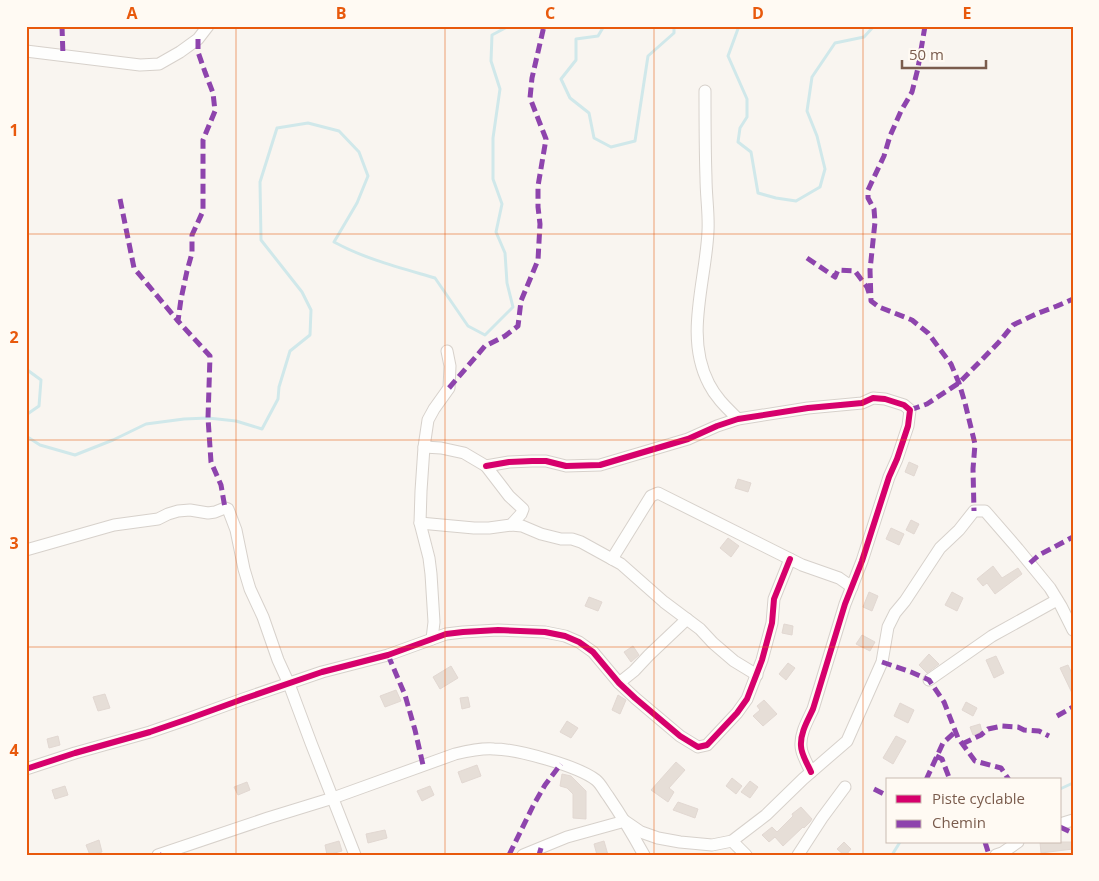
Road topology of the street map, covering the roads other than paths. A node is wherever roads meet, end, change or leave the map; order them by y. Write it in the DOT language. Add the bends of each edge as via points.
graph roads {
  1 [pos="208,26"];
  2 [pos="26,51"];
  3 [pos="705,91"];
  4 [pos="447,351"];
  5 [pos="738,419"];
  6 [pos="424,447"];
  7 [pos="486,466"];
  8 [pos="420,523"];
  9 [pos="511,525"];
  10 [pos="26,550"];
  11 [pos="612,559"];
  12 [pos="790,559"];
  13 [pos="852,587"];
  14 [pos="1058,600"];
  15 [pos="687,619"];
  16 [pos="1073,630"];
  17 [pos="432,639"];
  18 [pos="757,675"];
  19 [pos="929,680"];
  20 [pos="619,683"];
  21 [pos="289,684"];
  22 [pos="26,769"];
  23 [pos="811,772"];
  24 [pos="845,787"];
  25 [pos="332,798"];
  26 [pos="625,821"];
  27 [pos="732,841"];
  28 [pos="1015,844"];
  29 [pos="158,855"];
  30 [pos="355,855"];
  31 [pos="523,855"];
  32 [pos="644,855"];
  33 [pos="746,855"];
  34 [pos="798,855"];
  35 [pos="996,855"];
  1 -- 2 [label="street" via="198,40 158,64 140,65"];
  3 -- 5 [label="street" via="708,229 700,287 699,356 710,386"];
  4 -- 6 [label="street" via="449,388 428,420"];
  5 -- 7 [label="street" via="688,439 600,465 566,466 532,461"];
  5 -- 13 [label="street" via="862,403 873,398 904,405 910,410 908,426"];
  6 -- 7 [label="street" via="464,453"];
  6 -- 8 [label="street"];
  7 -- 9 [label="street" via="522,509"];
  8 -- 9 [label="street" via="482,528"];
  8 -- 17 [label="street" via="429,558 434,622"];
  9 -- 11 [label="street" via="581,542"];
  10 -- 21 [label="street" via="114,525 158,519 178,511 208,513 225,508 236,530 250,589"];
  11 -- 12 [label="street" via="651,496 658,493"];
  11 -- 15 [label="street"];
  12 -- 13 [label="street" via="840,578"];
  12 -- 18 [label="street" via="774,599 772,623"];
  13 -- 23 [label="street" via="802,735 800,747"];
  14 -- 16 [label="street"];
  14 -- 19 [label="street" via="992,636"];
  14 -- 23 [label="street" via="990,516 985,511 974,511 940,548 895,613 888,627 882,662 847,741"];
  15 -- 18 [label="street" via="734,661"];
  15 -- 20 [label="street"];
  17 -- 20 [label="street" via="446,634 498,630 565,636 593,652"];
  17 -- 21 [label="street"];
  18 -- 20 [label="street" via="737,713 707,745 698,747 680,736"];
  21 -- 22 [label="street" via="150,732"];
  21 -- 25 [label="street"];
  23 -- 27 [label="street" via="766,815"];
  24 -- 34 [label="street"];
  25 -- 26 [label="street" via="455,754 494,749 548,760 579,771 597,781"];
  25 -- 29 [label="street"];
  25 -- 30 [label="street"];
  26 -- 27 [label="street" via="641,832 680,842 712,845"];
  26 -- 31 [label="street" via="567,837"];
  26 -- 32 [label="street"];
  27 -- 33 [label="street"];
  28 -- 35 [label="street"];
}
